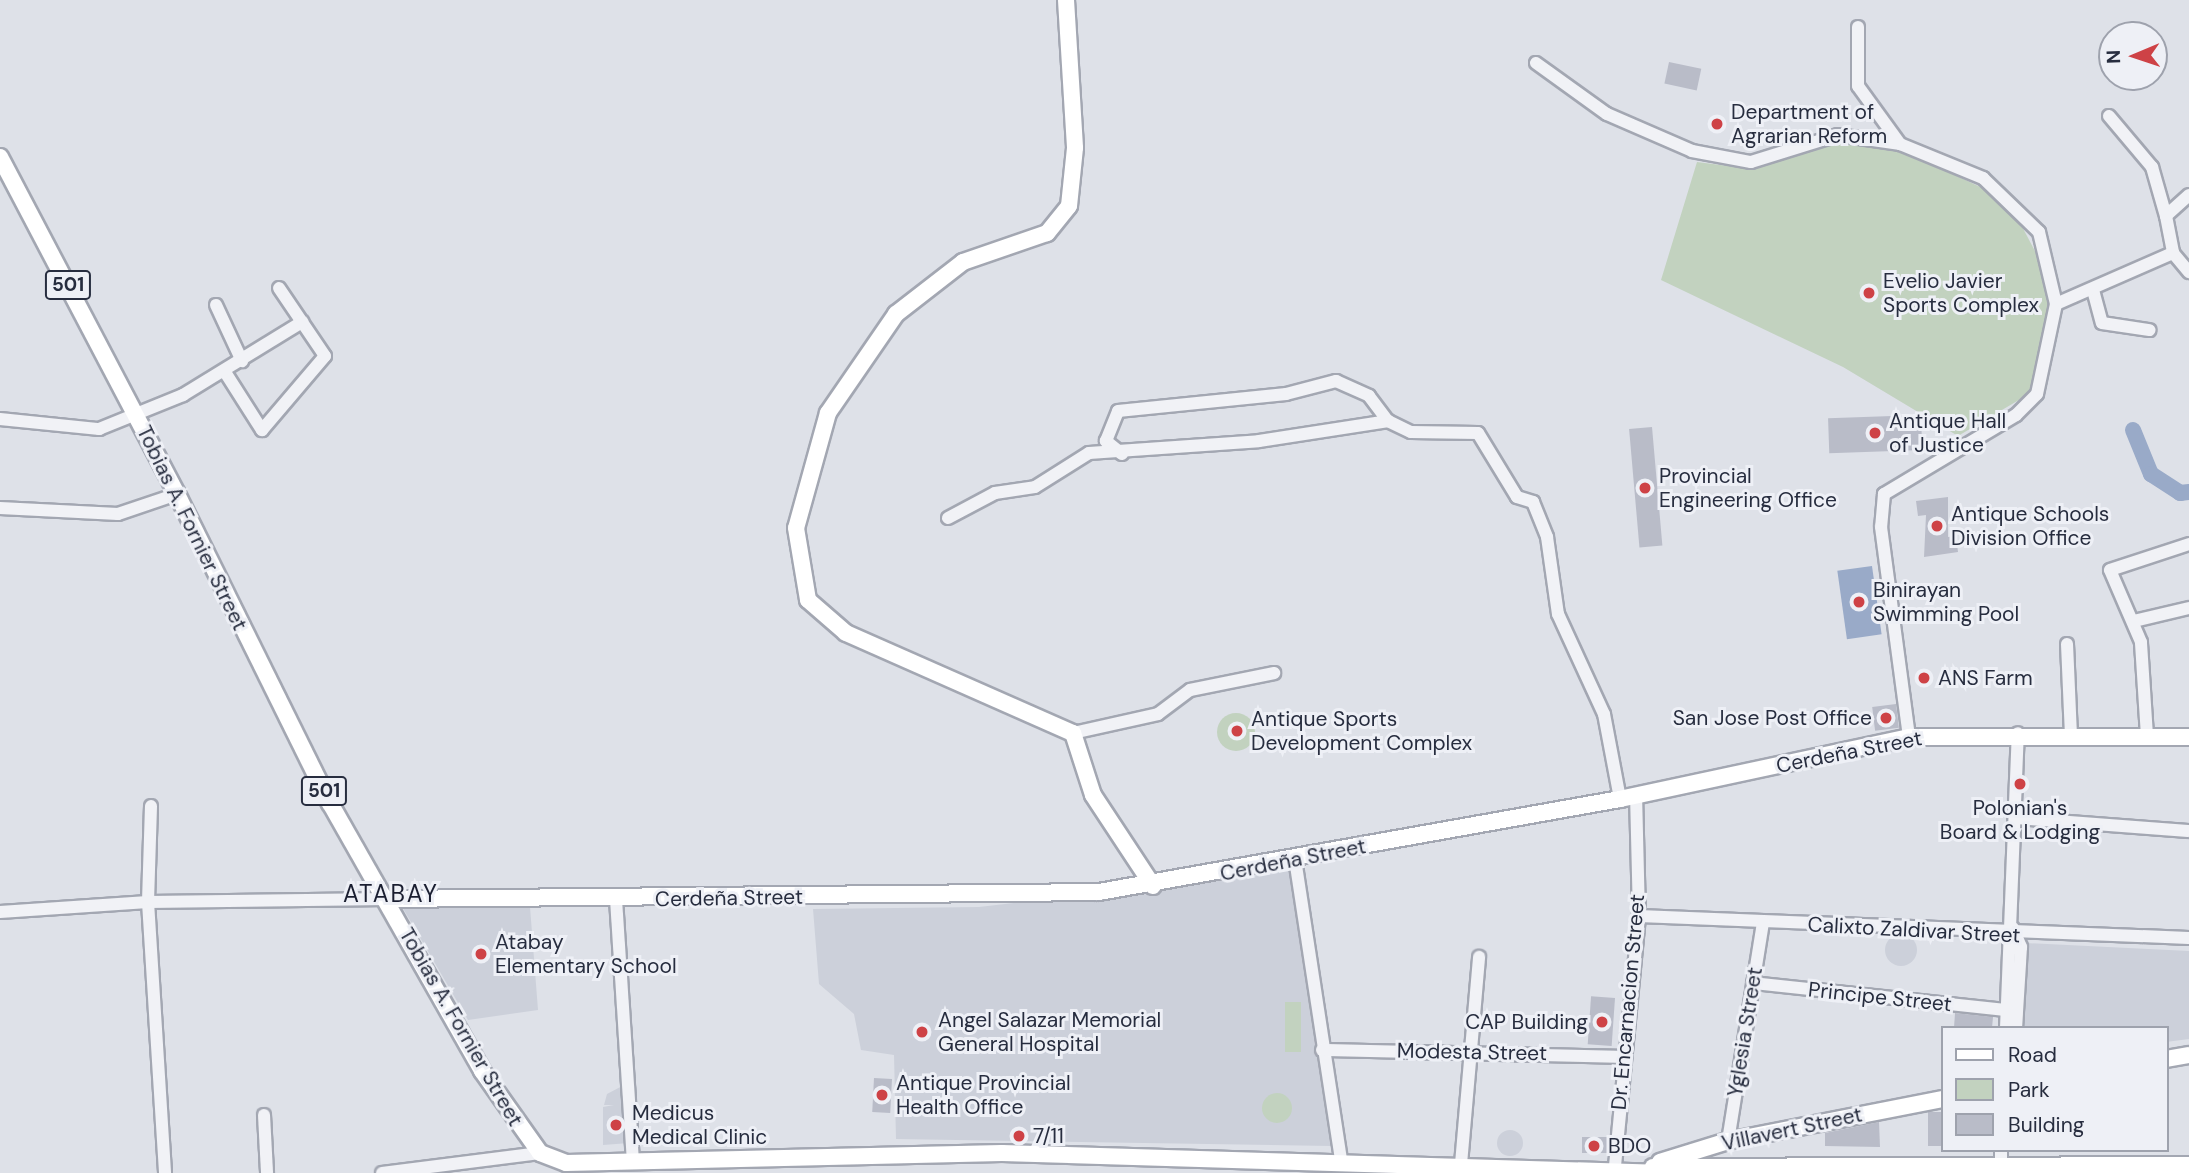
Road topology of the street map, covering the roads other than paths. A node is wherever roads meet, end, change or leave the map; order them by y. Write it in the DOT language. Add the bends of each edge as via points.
graph roads {
  1 [pos="1066,0"];
  2 [pos="1858,27"];
  3 [pos="1536,63"];
  4 [pos="2109,116"];
  5 [pos="1900,144"];
  6 [pos="0,157"];
  7 [pos="2189,195"];
  8 [pos="2166,215"];
  9 [pos="2173,253"];
  10 [pos="2189,272"];
  11 [pos="279,288"];
  12 [pos="2093,290"];
  13 [pos="2056,304"];
  14 [pos="216,306"];
  15 [pos="302,322"];
  16 [pos="2149,330"];
  17 [pos="242,361"];
  18 [pos="225,372"];
  19 [pos="135,412"];
  20 [pos="0,419"];
  21 [pos="1388,421"];
  22 [pos="1122,454"];
  23 [pos="177,494"];
  24 [pos="0,508"];
  25 [pos="948,517"];
  26 [pos="2189,544"];
  27 [pos="2189,608"];
  28 [pos="2134,621"];
  29 [pos="2067,644"];
  30 [pos="1274,673"];
  31 [pos="1073,733"];
  32 [pos="2018,733"];
  33 [pos="2071,734"];
  34 [pos="2147,736"];
  35 [pos="1909,737"];
  36 [pos="2189,737"];
  37 [pos="1628,798"];
  38 [pos="151,806"];
  39 [pos="2016,817"];
  40 [pos="2189,831"];
  41 [pos="1296,859"];
  42 [pos="1153,886"];
  43 [pos="387,899"];
  44 [pos="616,899"];
  45 [pos="148,902"];
  46 [pos="0,912"];
  47 [pos="1639,916"];
  48 [pos="1763,922"];
  49 [pos="2012,931"];
  50 [pos="2189,937"];
  51 [pos="1479,957"];
  52 [pos="1753,984"];
  53 [pos="2007,1010"];
  54 [pos="2006,1026"];
  55 [pos="2016,1026"];
  56 [pos="2189,1046"];
  57 [pos="1471,1049"];
  58 [pos="2168,1049"];
  59 [pos="1322,1050"];
  60 [pos="2189,1055"];
  61 [pos="1621,1057"];
  62 [pos="2168,1059"];
  63 [pos="1940,1099"];
  64 [pos="264,1115"];
  65 [pos="1728,1141"];
  66 [pos="2001,1152"];
  67 [pos="541,1153"];
  68 [pos="704,1156"];
  69 [pos="633,1159"];
  70 [pos="1341,1161"];
  71 [pos="1461,1164"];
  72 [pos="2189,1165"];
  73 [pos="1644,1167"];
  74 [pos="566,1168"];
  75 [pos="424,1170"];
  76 [pos="1577,1170"];
  77 [pos="1622,1171"];
  78 [pos="2001,1171"];
  79 [pos="1752,1172"];
  80 [pos="165,1173"];
  81 [pos="267,1173"];
  82 [pos="382,1173"];
  83 [pos="702,1173"];
  84 [pos="1664,1173"];
  1 -- 31 [label="main road" via="1074,148 1069,206 1047,233 963,262 897,314 828,413 796,528 808,600 846,633"];
  2 -- 5 [label="street" via="1858,86"];
  3 -- 5 [label="street" via="1607,114 1692,151 1751,162 1838,135"];
  4 -- 8 [label="street" via="2152,167"];
  5 -- 13 [label="street" via="1983,178 2013,202 2039,232"];
  6 -- 19 [label="main road, 501"];
  7 -- 8 [label="street"];
  8 -- 9 [label="street"];
  9 -- 10 [label="street"];
  9 -- 12 [label="street"];
  11 -- 15 [label="street"];
  12 -- 13 [label="street"];
  12 -- 16 [label="street" via="2102,323"];
  13 -- 35 [label="street" via="2045,370 2028,406 1884,494 1881,527"];
  14 -- 17 [label="street"];
  15 -- 17 [label="street"];
  15 -- 18 [label="street" via="325,356 262,430"];
  17 -- 18 [label="street"];
  18 -- 19 [label="street"];
  19 -- 20 [label="street" via="99,429"];
  19 -- 23 [label="main road, Tobias A. Fornier Street / 501"];
  21 -- 22 [label="street"];
  21 -- 22 [label="street" via="1369,396 1336,381 1286,394 1118,411 1106,441"];
  21 -- 37 [label="street, Dr. Encarnacion Street" via="1411,432 1478,433 1517,497 1533,502 1547,537 1558,614 1604,714"];
  22 -- 25 [label="street" via="1088,453 1035,487 995,493"];
  23 -- 24 [label="street" via="118,514"];
  23 -- 43 [label="main road, Tobias A. Fornier Street / 501" via="330,803"];
  26 -- 28 [label="street" via="2112,565"];
  27 -- 28 [label="street"];
  28 -- 34 [label="street"];
  29 -- 33 [label="street"];
  30 -- 31 [label="street" via="1190,690 1158,714"];
  31 -- 42 [label="main road" via="1093,795"];
  32 -- 33 [label="main road, Cerdeña Street"];
  32 -- 35 [label="main road, Cerdeña Street"];
  32 -- 39 [label="street"];
  33 -- 34 [label="main road, Cerdeña Street"];
  34 -- 36 [label="main road, Cerdeña Street"];
  35 -- 37 [label="main road, Cerdeña Street"];
  37 -- 41 [label="main road, Cerdeña Street"];
  37 -- 47 [label="street, Dr. Encarnacion Street"];
  38 -- 45 [label="street"];
  39 -- 40 [label="street"];
  39 -- 49 [label="street"];
  41 -- 42 [label="main road, Cerdeña Street"];
  41 -- 59 [label="street"];
  42 -- 44 [label="main road, Cerdeña Street"];
  43 -- 44 [label="main road, Cerdeña Street"];
  43 -- 45 [label="street"];
  43 -- 67 [label="main road, Tobias A. Fornier Street / 501" via="482,1071"];
  44 -- 69 [label="street"];
  45 -- 46 [label="street"];
  45 -- 80 [label="street"];
  47 -- 48 [label="street, Calixto Zaldivar Street"];
  47 -- 61 [label="street, Dr. Encarnacion Street"];
  48 -- 49 [label="street, Calixto Zaldivar Street"];
  48 -- 52 [label="street, Yglesia Street"];
  49 -- 50 [label="street, Calixto Zaldivar Street"];
  49 -- 53 [label="street"];
  49 -- 55 [label="street" via="2021,947"];
  51 -- 57 [label="street"];
  52 -- 53 [label="street, Principe Street"];
  52 -- 65 [label="street, Yglesia Street"];
  53 -- 54 [label="street"];
  56 -- 58 [label="main road"];
  57 -- 59 [label="street, Modesta Street"];
  57 -- 61 [label="street, Modesta Street"];
  57 -- 71 [label="street"];
  59 -- 70 [label="street"];
  60 -- 62 [label="main road"];
  61 -- 77 [label="street, Dr. Encarnacion Street"];
  63 -- 65 [label="main road, Villavert Street"];
  64 -- 81 [label="street"];
  65 -- 73 [label="main road, Villavert Street"];
  66 -- 78 [label="street"];
  67 -- 74 [label="main road"];
  67 -- 75 [label="street"];
  68 -- 69 [label="main road"];
  68 -- 70 [label="main road" via="1002,1153"];
  68 -- 83 [label="street"];
  69 -- 74 [label="main road"];
  70 -- 71 [label="main road"];
  71 -- 76 [label="main road"];
  72 -- 78 [label="main road"];
  73 -- 77 [label="main road"];
  73 -- 79 [label="main road"];
  75 -- 82 [label="street"];
  76 -- 77 [label="main road"];
  77 -- 84 [label="main road"];
  78 -- 79 [label="main road"];
}
